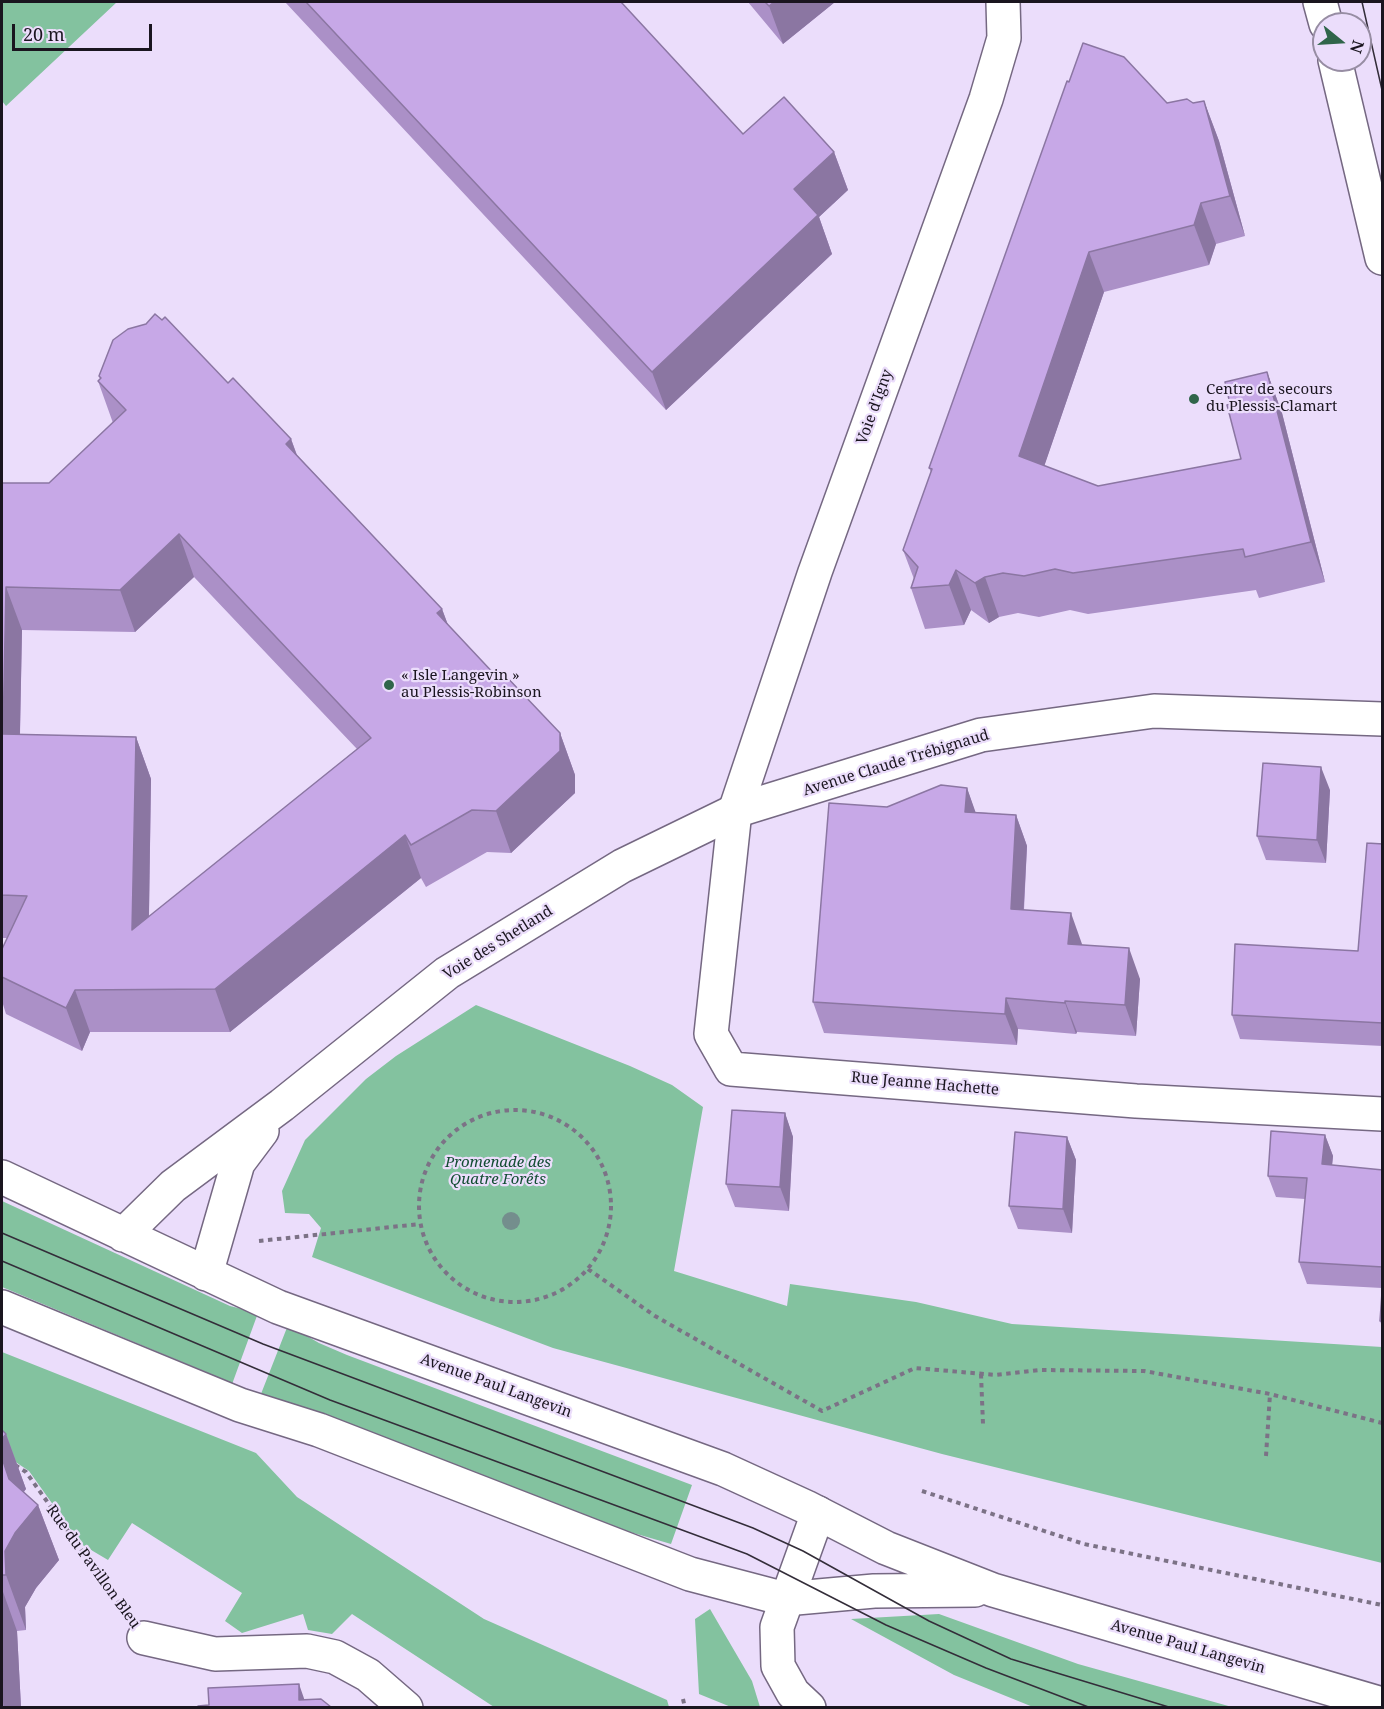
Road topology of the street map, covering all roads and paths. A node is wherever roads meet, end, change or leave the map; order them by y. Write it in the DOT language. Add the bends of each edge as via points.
graph roads {
  1 [pos="1003,2"];
  2 [pos="1338,72"];
  3 [pos="1383,258"];
  4 [pos="1383,719"];
  5 [pos="735,812"];
  6 [pos="282,1106"];
  7 [pos="1383,1114"];
  8 [pos="2,1176"];
  9 [pos="420,1224"];
  10 [pos="123,1235"];
  11 [pos="257,1241"];
  12 [pos="588,1269"];
  13 [pos="206,1274"];
  14 [pos="2,1307"];
  15 [pos="981,1374"];
  16 [pos="1270,1394"];
  17 [pos="1383,1423"];
  18 [pos="983,1424"];
  19 [pos="1266,1456"];
  20 [pos="10,1461"];
  21 [pos="922,1491"];
  22 [pos="818,1513"];
  23 [pos="993,1590"];
  24 [pos="785,1599"];
  25 [pos="1383,1605"];
  26 [pos="144,1638"];
  27 [pos="683,1699"];
  28 [pos="1383,1704"];
  29 [pos="406,1707"];
  30 [pos="685,1707"];
  31 [pos="809,1707"];
  1 -- 5 [label="main road, Voie d'Igny" via="1004,38 986,99 815,572"];
  2 -- 3 [label="main road"];
  4 -- 5 [label="main road, Avenue Claude Trébignaud" via="1154,711 981,735"];
  5 -- 6 [label="main road, Voie des Shetland" via="622,866 447,973"];
  5 -- 7 [label="main road, Rue Jeanne Hachette" via="711,1034 731,1069 1136,1101"];
  6 -- 10 [label="main road, Voie des Shetland" via="173,1186"];
  6 -- 13 [label="main road, Voie des Shetland" via="238,1163"];
  8 -- 10 [label="main road, Avenue Paul Langevin"];
  9 -- 11 [label="path"];
  9 -- 12 [label="path" via="428,1249 443,1272 465,1289 490,1300 516,1303 543,1299 568,1287"];
  9 -- 12 [label="path" via="420,1188 432,1155 456,1129 488,1113 523,1109 557,1119 585,1139 604,1169 612,1204 606,1239"];
  10 -- 13 [label="main road, Avenue Paul Langevin"];
  12 -- 15 [label="path" via="655,1316 822,1411 915,1368"];
  13 -- 22 [label="main road, Avenue Paul Langevin" via="278,1307 723,1469"];
  14 -- 24 [label="main road, Avenue Paul Langevin" via="240,1405 319,1430 690,1574"];
  15 -- 16 [label="path" via="1144,1371"];
  15 -- 18 [label="path"];
  16 -- 17 [label="path"];
  16 -- 19 [label="path"];
  20 -- 26 [label="path, Rue du Pavillon Bleu" via="26,1472"];
  21 -- 25 [label="path" via="1084,1544"];
  22 -- 23 [label="main road, Avenue Paul Langevin" via="886,1548"];
  22 -- 24 [label="main road"];
  23 -- 24 [label="main road, Avenue Paul Langevin" via="874,1591"];
  23 -- 28 [label="main road, Avenue Paul Langevin"];
  24 -- 31 [label="main road" via="777,1627 778,1666 793,1693"];
  26 -- 29 [label="main road, Rue du Pavillon Bleu" via="215,1654 307,1651 335,1657 368,1675"];
  27 -- 30 [label="path"];
}
